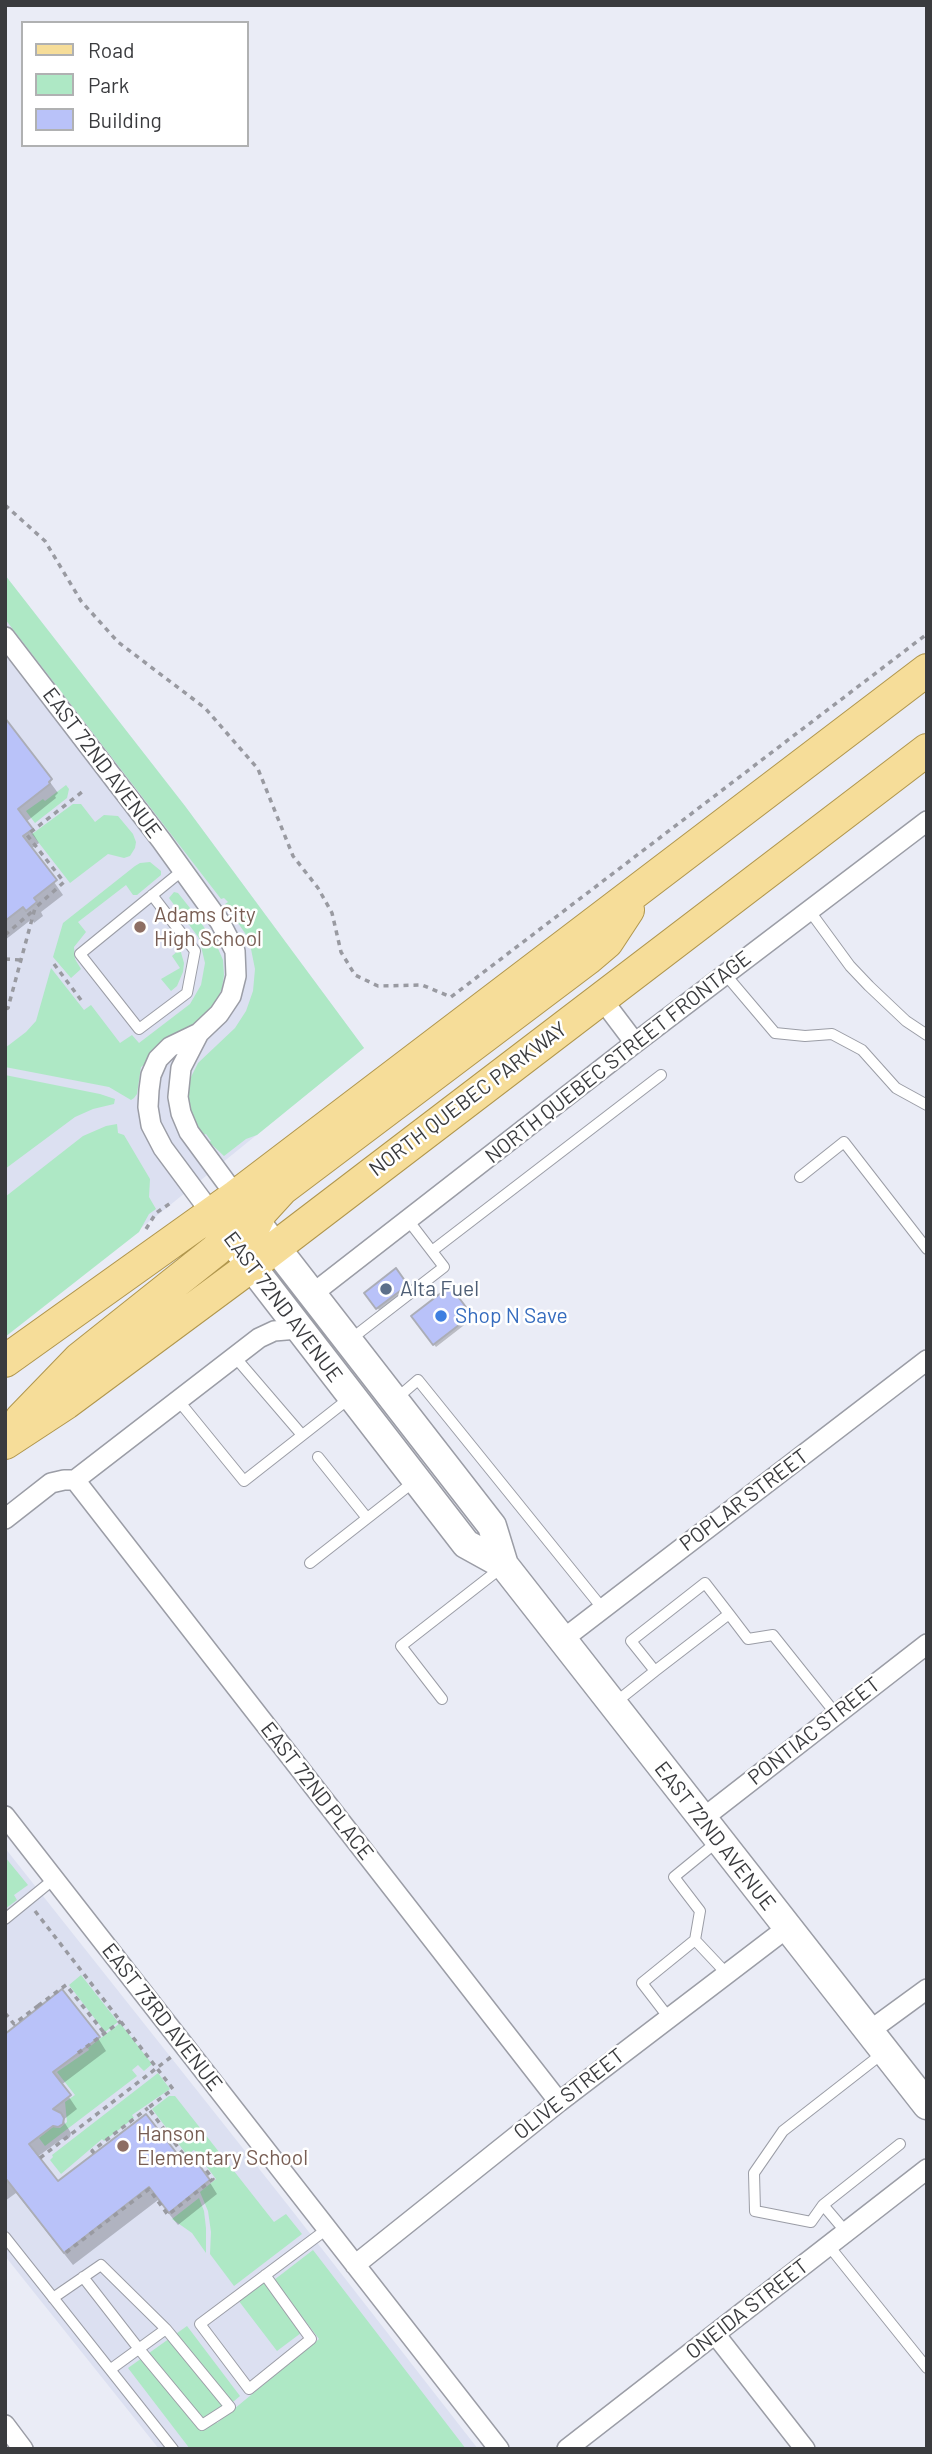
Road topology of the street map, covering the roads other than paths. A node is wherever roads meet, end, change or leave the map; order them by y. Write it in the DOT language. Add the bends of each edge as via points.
graph roads {
  1 [pos="5,637"];
  2 [pos="927,670"];
  3 [pos="927,750"];
  4 [pos="927,821"];
  5 [pos="183,870"];
  6 [pos="636,892"];
  7 [pos="152,895"];
  8 [pos="809,910"];
  9 [pos="725,974"];
  10 [pos="601,998"];
  11 [pos="199,1033"];
  12 [pos="927,1035"];
  13 [pos="635,1043"];
  14 [pos="660,1074"];
  15 [pos="927,1105"];
  16 [pos="800,1177"];
  17 [pos="226,1215"];
  18 [pos="408,1220"];
  19 [pos="256,1222"];
  20 [pos="275,1246"];
  21 [pos="927,1249"];
  22 [pos="432,1251"];
  23 [pos="251,1266"];
  24 [pos="312,1295"];
  25 [pos="298,1329"];
  26 [pos="348,1342"];
  27 [pos="235,1357"];
  28 [pos="927,1360"];
  29 [pos="5,1361"];
  30 [pos="351,1396"];
  31 [pos="178,1400"];
  32 [pos="394,1400"];
  33 [pos="302,1435"];
  34 [pos="5,1441"];
  35 [pos="318,1457"];
  36 [pos="75,1480"];
  37 [pos="416,1480"];
  38 [pos="5,1518"];
  39 [pos="367,1518"];
  40 [pos="310,1563"];
  41 [pos="504,1565"];
  42 [pos="603,1609"];
  43 [pos="729,1614"];
  44 [pos="562,1640"];
  45 [pos="927,1644"];
  46 [pos="655,1671"];
  47 [pos="442,1699"];
  48 [pos="613,1705"];
  49 [pos="836,1714"];
  50 [pos="5,1816"];
  51 [pos="710,1830"];
  52 [pos="54,1879"];
  53 [pos="5,1919"];
  54 [pos="787,1928"];
  55 [pos="695,1940"];
  56 [pos="727,1974"];
  57 [pos="924,1995"];
  58 [pos="669,2018"];
  59 [pos="876,2042"];
  60 [pos="559,2102"];
  61 [pos="927,2105"];
  62 [pos="900,2144"];
  63 [pos="927,2169"];
  64 [pos="823,2205"];
  65 [pos="327,2229"];
  66 [pos="846,2232"];
  67 [pos="5,2237"];
  68 [pos="829,2246"];
  69 [pos="355,2264"];
  70 [pos="265,2275"];
  71 [pos="83,2277"];
  72 [pos="53,2298"];
  73 [pos="166,2329"];
  74 [pos="715,2334"];
  75 [pos="139,2349"];
  76 [pos="927,2368"];
  77 [pos="111,2369"];
  78 [pos="5,2425"];
  79 [pos="23,2449"];
  80 [pos="173,2449"];
  81 [pos="499,2449"];
  82 [pos="567,2449"];
  83 [pos="805,2449"];
  1 -- 5 [label="street, EAST 72ND AVENUE"];
  2 -- 6 [label="main road"];
  3 -- 10 [label="main road, NORTH QUEBEC PARKWAY"];
  4 -- 8 [label="street, NORTH QUEBEC STREET FRONTAGE"];
  5 -- 7 [label="lane"];
  5 -- 11 [label="street, EAST 72ND AVENUE" via="229,936 237,964 231,996"];
  6 -- 17 [label="main road"];
  6 -- 19 [label="main road" via="607,942 282,1189"];
  7 -- 7 [label="lane" via="80,954 139,1029 187,993 195,951"];
  8 -- 9 [label="street, NORTH QUEBEC STREET FRONTAGE"];
  8 -- 12 [label="lane" via="850,966 906,1021"];
  9 -- 13 [label="street, NORTH QUEBEC STREET FRONTAGE"];
  9 -- 15 [label="lane" via="775,1033 832,1034 862,1050 896,1088"];
  10 -- 13 [label="street"];
  10 -- 20 [label="main road, NORTH QUEBEC PARKWAY"];
  11 -- 17 [label="street, EAST 72ND AVENUE" via="181,1068 178,1097"];
  11 -- 17 [label="street, EAST 72ND AVENUE" via="170,1047 158,1059 151,1075 148,1107 163,1148"];
  13 -- 18 [label="street, NORTH QUEBEC STREET FRONTAGE"];
  14 -- 22 [label="lane"];
  16 -- 21 [label="lane" via="845,1142"];
  17 -- 19 [label="main road, EAST 72ND AVENUE"];
  17 -- 23 [label="main road, EAST 72ND AVENUE"];
  17 -- 29 [label="main road"];
  17 -- 34 [label="main road" via="216,1250 70,1367"];
  18 -- 22 [label="lane"];
  18 -- 24 [label="street, NORTH QUEBEC STREET FRONTAGE"];
  19 -- 20 [label="main road, EAST 72ND AVENUE"];
  19 -- 23 [label="main road" via="248,1239"];
  20 -- 23 [label="main road, NORTH QUEBEC PARKWAY"];
  20 -- 24 [label="main road, EAST 72ND AVENUE"];
  22 -- 26 [label="lane" via="444,1267"];
  23 -- 25 [label="main road, EAST 72ND AVENUE"];
  23 -- 34 [label="main road, NORTH QUEBEC PARKWAY" via="66,1403"];
  24 -- 26 [label="main road, EAST 72ND AVENUE"];
  25 -- 27 [label="street" via="265,1335"];
  25 -- 30 [label="main road, EAST 72ND AVENUE"];
  26 -- 32 [label="main road, EAST 72ND AVENUE"];
  27 -- 31 [label="street"];
  27 -- 33 [label="lane"];
  28 -- 42 [label="street, POPLAR STREET"];
  30 -- 33 [label="lane"];
  30 -- 37 [label="main road, EAST 72ND AVENUE"];
  31 -- 33 [label="lane" via="244,1481"];
  31 -- 36 [label="street"];
  32 -- 41 [label="main road, EAST 72ND AVENUE" via="492,1526"];
  32 -- 42 [label="lane" via="418,1380"];
  35 -- 39 [label="lane"];
  36 -- 38 [label="street" via="51,1483"];
  36 -- 60 [label="street, EAST 72ND PLACE"];
  37 -- 39 [label="lane"];
  37 -- 41 [label="main road, EAST 72ND AVENUE" via="466,1544"];
  39 -- 40 [label="lane"];
  41 -- 44 [label="main road, EAST 72ND AVENUE"];
  41 -- 47 [label="lane" via="401,1646"];
  42 -- 44 [label="street, POPLAR STREET"];
  43 -- 46 [label="lane"];
  43 -- 46 [label="lane" via="705,1583 694,1591 631,1641"];
  43 -- 49 [label="lane" via="748,1639 772,1635"];
  44 -- 48 [label="main road, EAST 72ND AVENUE"];
  45 -- 49 [label="street, PONTIAC STREET"];
  46 -- 48 [label="lane"];
  48 -- 51 [label="main road, EAST 72ND AVENUE"];
  49 -- 51 [label="street, PONTIAC STREET"];
  50 -- 52 [label="street, EAST 73RD AVENUE"];
  51 -- 54 [label="main road, EAST 72ND AVENUE"];
  51 -- 55 [label="lane" via="674,1877 700,1911"];
  52 -- 53 [label="lane"];
  52 -- 65 [label="street, EAST 73RD AVENUE"];
  54 -- 56 [label="street, OLIVE STREET"];
  54 -- 59 [label="main road, EAST 72ND AVENUE"];
  55 -- 56 [label="lane"];
  55 -- 58 [label="lane" via="642,1983"];
  56 -- 58 [label="street, OLIVE STREET"];
  57 -- 59 [label="street"];
  58 -- 60 [label="street, OLIVE STREET"];
  59 -- 61 [label="main road, EAST 72ND AVENUE"];
  59 -- 64 [label="lane" via="783,2131 754,2173 755,2211 811,2222"];
  60 -- 69 [label="street, OLIVE STREET"];
  62 -- 64 [label="lane"];
  63 -- 66 [label="street, ONEIDA STREET"];
  64 -- 66 [label="lane"];
  65 -- 69 [label="street, EAST 73RD AVENUE"];
  65 -- 70 [label="lane"];
  66 -- 68 [label="street, ONEIDA STREET"];
  67 -- 72 [label="lane"];
  68 -- 74 [label="street, ONEIDA STREET"];
  68 -- 76 [label="lane"];
  69 -- 81 [label="street, EAST 73RD AVENUE"];
  70 -- 70 [label="lane" via="200,2324 249,2389 311,2339"];
  71 -- 72 [label="lane"];
  71 -- 73 [label="lane" via="101,2264"];
  71 -- 75 [label="lane"];
  72 -- 77 [label="lane"];
  73 -- 75 [label="lane"];
  73 -- 75 [label="lane" via="230,2407 202,2425"];
  74 -- 82 [label="street, ONEIDA STREET"];
  74 -- 83 [label="street"];
  75 -- 77 [label="lane"];
  77 -- 80 [label="lane"];
  78 -- 79 [label="street"];
}
